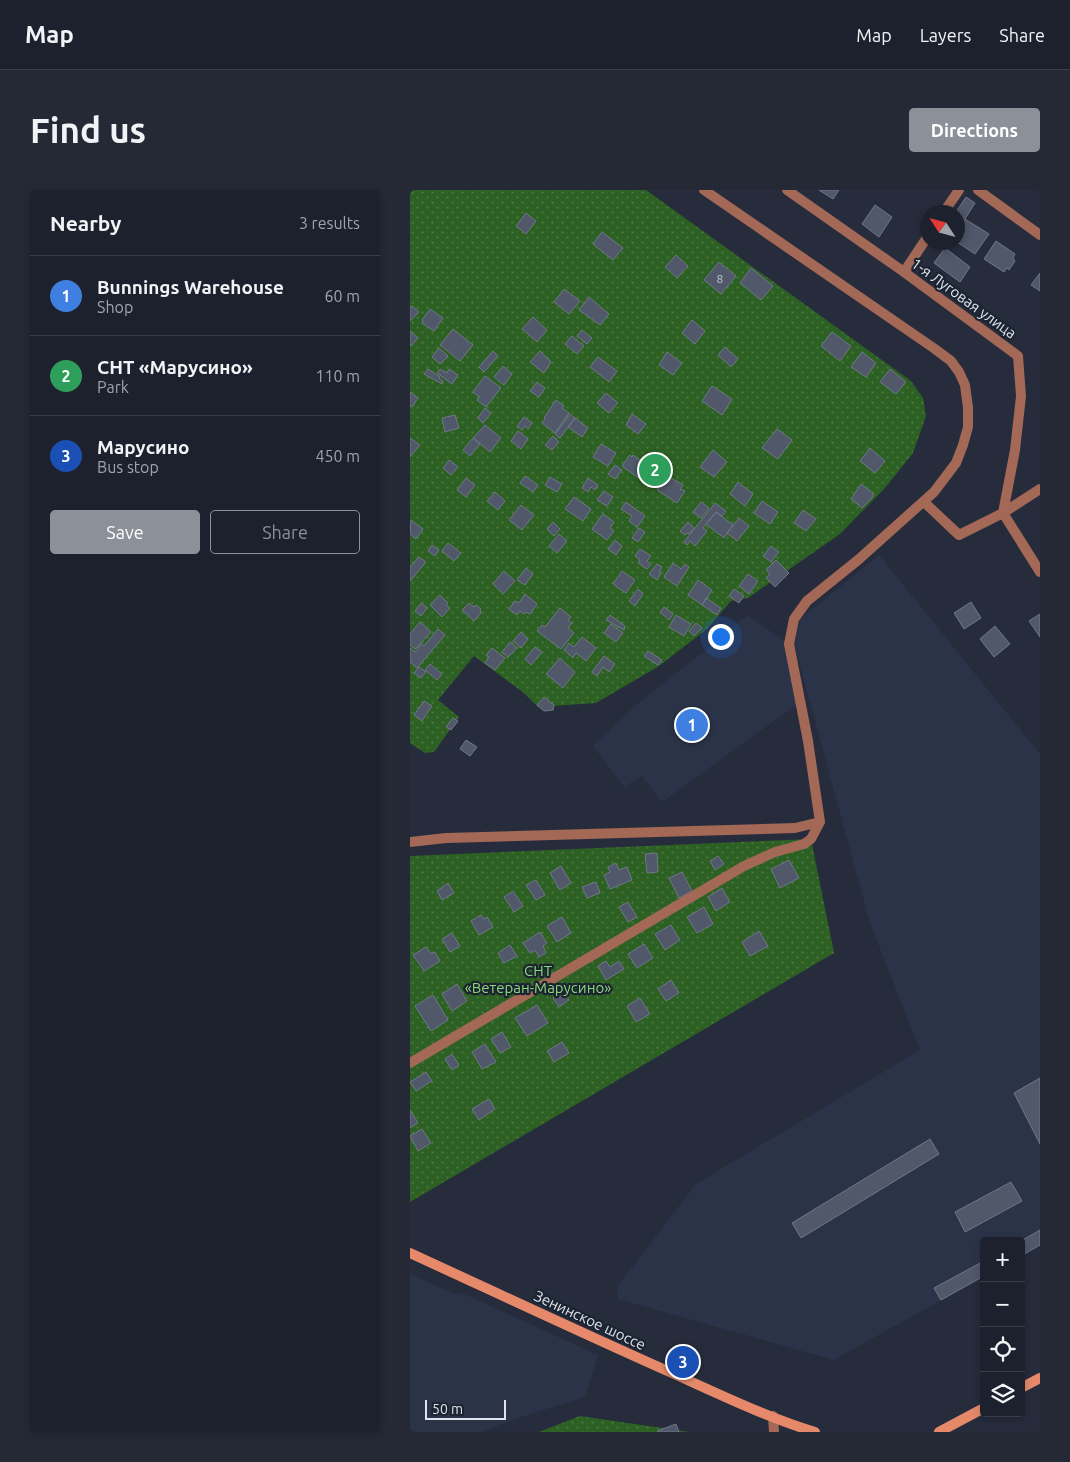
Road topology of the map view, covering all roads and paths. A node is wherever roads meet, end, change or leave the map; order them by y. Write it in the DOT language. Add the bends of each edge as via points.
graph roads {
  1 [pos="704,190"];
  2 [pos="787,190"];
  3 [pos="959,190"];
  4 [pos="978,190"];
  5 [pos="949,205"];
  6 [pos="1040,235"];
  7 [pos="920,248"];
  8 [pos="904,272"];
  9 [pos="1040,489"];
  10 [pos="924,502"];
  11 [pos="1003,513"];
  12 [pos="1040,572"];
  13 [pos="820,822"];
  14 [pos="410,842"];
  15 [pos="410,1063"];
  16 [pos="410,1253"];
  17 [pos="1040,1378"];
  18 [pos="1025,1386"];
  19 [pos="980,1410"];
  20 [pos="773,1416"];
  21 [pos="774,1432"];
  22 [pos="815,1432"];
  23 [pos="939,1432"];
  1 -- 10 [label="street" via="935,348 959,372 965,385 968,427 956,463"];
  2 -- 8 [label="street, 1-я Луговая улица"];
  3 -- 5 [label="street"];
  4 -- 6 [label="street"];
  7 -- 8 [label="street"];
  8 -- 11 [label="street, 1-я Луговая улица" via="1018,356 1021,396"];
  9 -- 11 [label="street"];
  10 -- 11 [label="street" via="959,535"];
  10 -- 13 [label="street" via="807,601 794,619 789,644"];
  11 -- 12 [label="street"];
  13 -- 14 [label="street" via="795,828 446,838"];
  13 -- 15 [label="street" via="811,839 804,844 744,866"];
  16 -- 20 [label="main road, Зенинское шоссе" via="602,1342"];
  17 -- 18 [label="main road"];
  19 -- 23 [label="main road"];
  20 -- 21 [label="street"];
  20 -- 22 [label="main road, Зенинское шоссе"];
}
